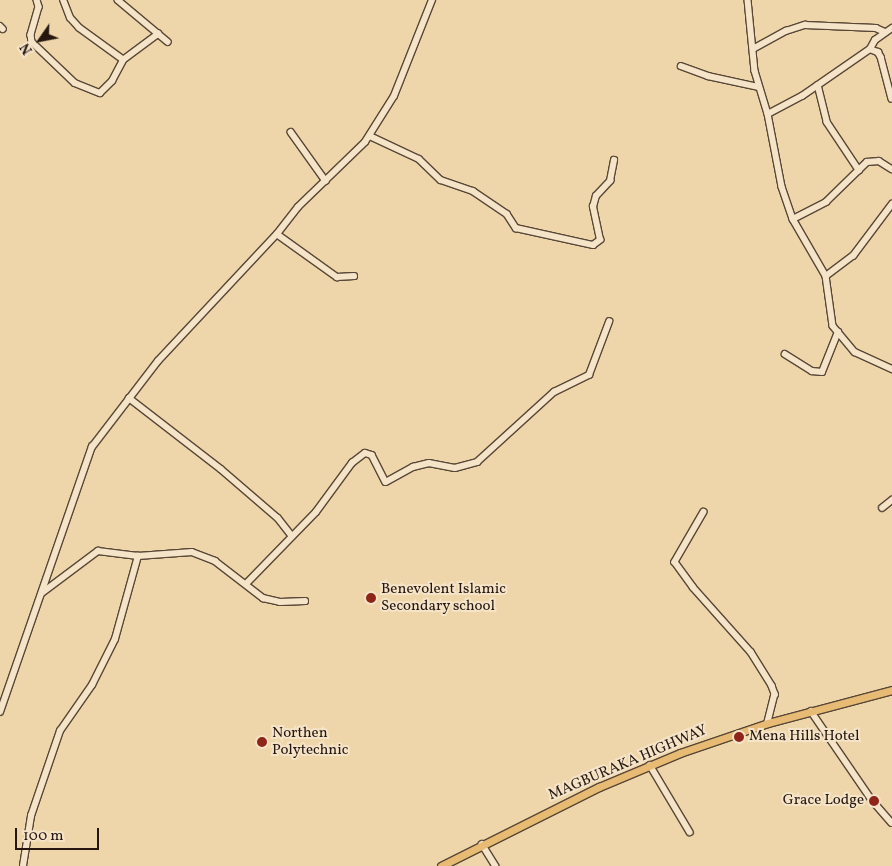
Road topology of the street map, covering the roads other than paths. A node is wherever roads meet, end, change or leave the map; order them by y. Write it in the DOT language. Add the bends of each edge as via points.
graph roads {
  1 [pos="37,0"];
  2 [pos="63,0"];
  3 [pos="118,0"];
  4 [pos="432,0"];
  5 [pos="748,0"];
  6 [pos="892,28"];
  7 [pos="885,32"];
  8 [pos="158,34"];
  9 [pos="168,42"];
  10 [pos="753,49"];
  11 [pos="870,49"];
  12 [pos="123,60"];
  13 [pos="681,66"];
  14 [pos="818,85"];
  15 [pos="759,87"];
  16 [pos="892,98"];
  17 [pos="768,114"];
  18 [pos="291,132"];
  19 [pos="370,136"];
  20 [pos="614,160"];
  21 [pos="859,170"];
  22 [pos="892,170"];
  23 [pos="326,181"];
  24 [pos="892,204"];
  25 [pos="793,219"];
  26 [pos="277,234"];
  27 [pos="354,276"];
  28 [pos="826,276"];
  29 [pos="609,322"];
  30 [pos="838,332"];
  31 [pos="785,354"];
  32 [pos="892,369"];
  33 [pos="129,398"];
  34 [pos="892,500"];
  35 [pos="882,508"];
  36 [pos="704,512"];
  37 [pos="292,536"];
  38 [pos="138,556"];
  39 [pos="246,584"];
  40 [pos="42,593"];
  41 [pos="305,601"];
  42 [pos="892,690"];
  43 [pos="811,711"];
  44 [pos="0,712"];
  45 [pos="768,723"];
  46 [pos="650,765"];
  47 [pos="892,823"];
  48 [pos="690,832"];
  49 [pos="482,844"];
  50 [pos="23,866"];
  51 [pos="440,866"];
  52 [pos="496,866"];
  1 -- 12 [label="street" via="39,7 30,35 32,42 75,83 100,92 112,81"];
  2 -- 12 [label="street" via="70,18 79,28"];
  3 -- 8 [label="street"];
  4 -- 19 [label="street" via="394,96"];
  5 -- 10 [label="street"];
  6 -- 7 [label="street"];
  7 -- 10 [label="street" via="876,28 805,25 786,30"];
  7 -- 11 [label="street"];
  8 -- 9 [label="street"];
  8 -- 12 [label="street"];
  10 -- 15 [label="street"];
  11 -- 14 [label="street"];
  11 -- 16 [label="street" via="881,57"];
  13 -- 15 [label="street" via="708,76"];
  14 -- 17 [label="street"];
  14 -- 21 [label="street" via="827,122"];
  15 -- 17 [label="street"];
  17 -- 25 [label="street" via="774,154"];
  18 -- 23 [label="street"];
  19 -- 20 [label="street" via="419,158 441,180 473,191 506,214 516,228 593,245 600,240 593,207 596,196 610,181"];
  19 -- 23 [label="street"];
  21 -- 22 [label="street" via="873,160"];
  21 -- 25 [label="street" via="826,202"];
  23 -- 26 [label="street" via="298,207"];
  24 -- 28 [label="street" via="853,256"];
  25 -- 28 [label="street"];
  26 -- 27 [label="street" via="337,277"];
  26 -- 33 [label="street" via="158,361"];
  28 -- 30 [label="street" via="830,311"];
  29 -- 37 [label="street" via="589,375 554,392 477,462 455,468 429,464 414,467 386,482 372,455 365,453 352,463 316,512"];
  30 -- 31 [label="street" via="822,372 812,371"];
  30 -- 32 [label="street" via="854,352"];
  33 -- 37 [label="street" via="221,468 278,518"];
  33 -- 40 [label="street" via="84,461"];
  34 -- 35 [label="street"];
  36 -- 45 [label="street" via="675,562 750,652 772,686 774,694"];
  37 -- 39 [label="street"];
  38 -- 39 [label="street" via="192,552 215,561"];
  38 -- 40 [label="street" via="98,551"];
  38 -- 50 [label="street" via="115,639 95,680 60,731 31,816"];
  39 -- 41 [label="street" via="263,598 273,601"];
  40 -- 44 [label="street"];
  42 -- 43 [label="main road, MAGBURAKA HIGHWAY"];
  43 -- 45 [label="main road, MAGBURAKA HIGHWAY"];
  43 -- 47 [label="street" via="872,800"];
  45 -- 46 [label="main road, MAGBURAKA HIGHWAY"];
  46 -- 48 [label="street"];
  46 -- 49 [label="main road, MAGBURAKA HIGHWAY"];
  49 -- 51 [label="main road, MAGBURAKA HIGHWAY"];
  49 -- 52 [label="street"];
}
